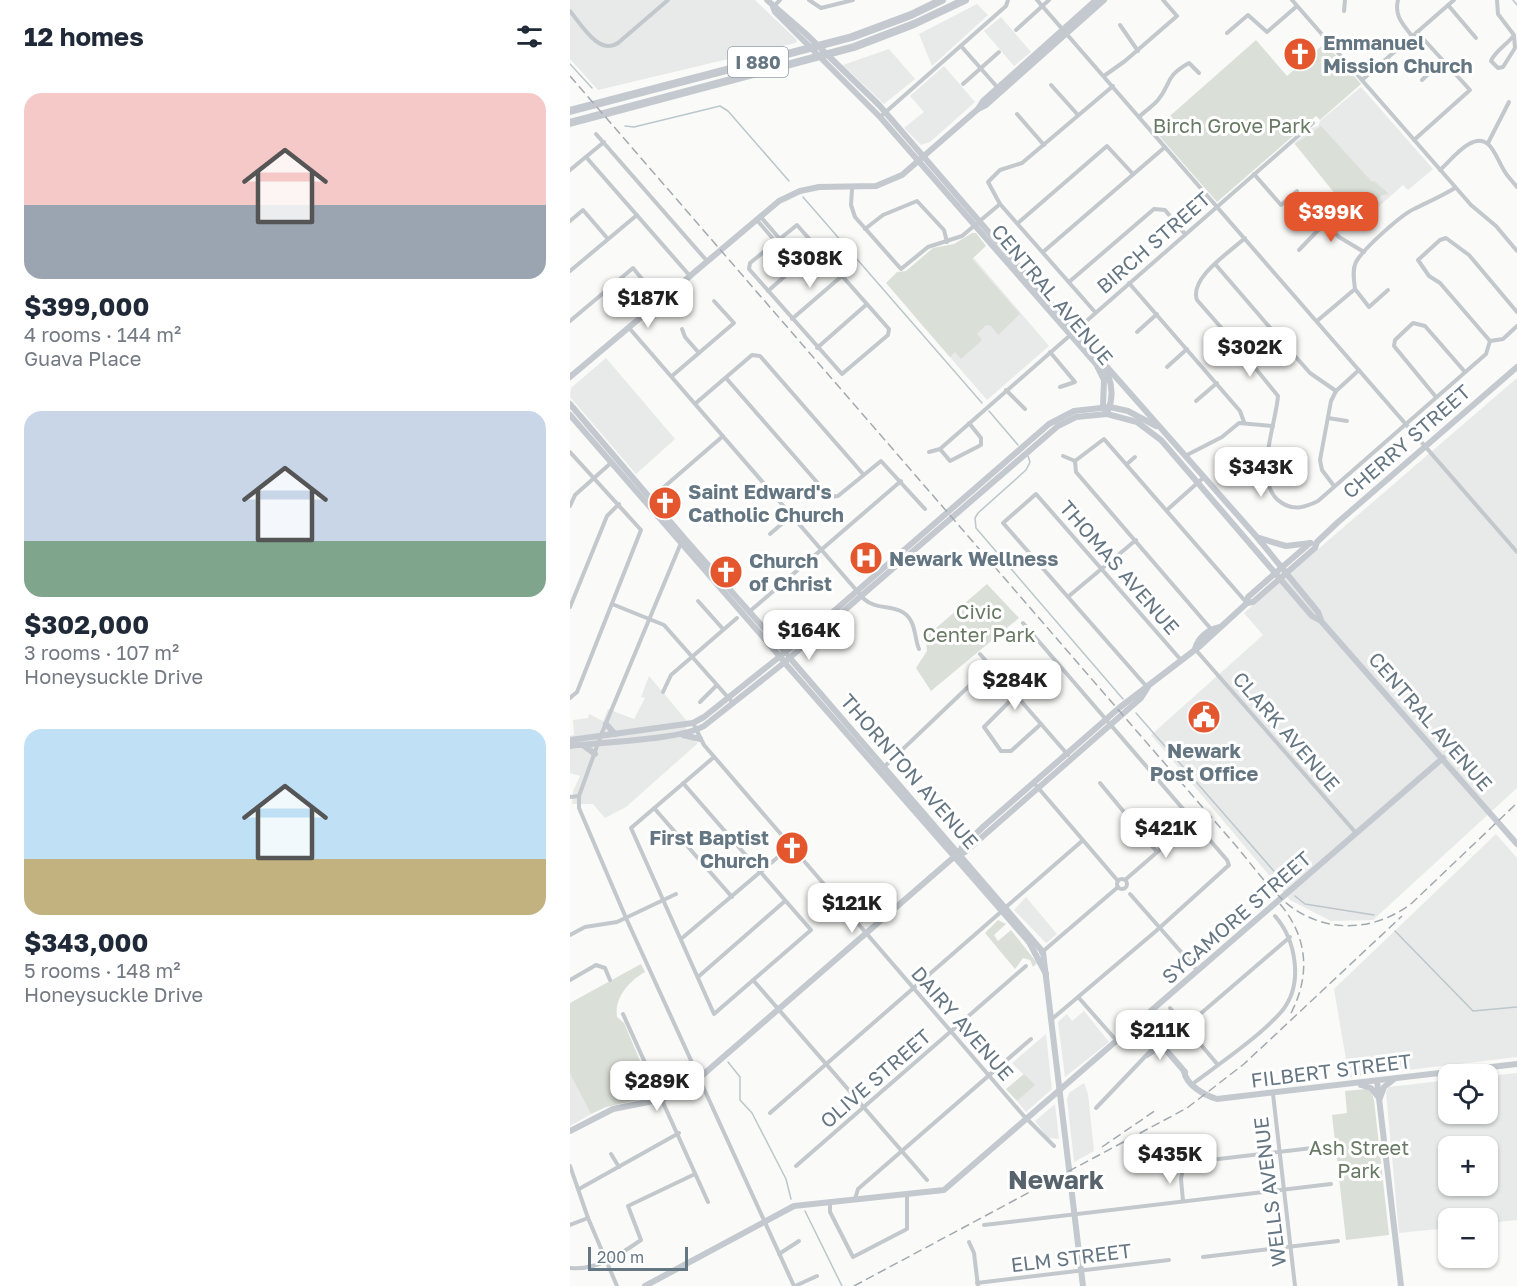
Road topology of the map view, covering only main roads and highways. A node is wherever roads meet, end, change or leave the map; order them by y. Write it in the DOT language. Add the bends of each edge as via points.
graph roads {
  1 [pos="767,0"];
  2 [pos="942,0"];
  3 [pos="965,0"];
  4 [pos="1096,0"];
  5 [pos="1104,0"];
  6 [pos="1066,32"];
  7 [pos="803,36"];
  8 [pos="978,109"];
  9 [pos="570,111"];
  10 [pos="882,114"];
  11 [pos="570,125"];
  12 [pos="920,160"];
  13 [pos="1072,332"];
  14 [pos="1100,361"];
  15 [pos="1517,367"];
  16 [pos="570,378"];
  17 [pos="570,404"];
  18 [pos="1107,407"];
  19 [pos="1107,414"];
  20 [pos="570,415"];
  21 [pos="1167,437"];
  22 [pos="1182,459"];
  23 [pos="1201,480"];
  24 [pos="649,500"];
  25 [pos="956,509"];
  26 [pos="1256,536"];
  27 [pos="1314,542"];
  28 [pos="1298,563"];
  29 [pos="1282,573"];
  30 [pos="1272,585"];
  31 [pos="1292,586"];
  32 [pos="1247,603"];
  33 [pos="1221,626"];
  34 [pos="1195,649"];
  35 [pos="785,657"];
  36 [pos="606,724"];
  37 [pos="616,734"];
  38 [pos="680,734"];
  39 [pos="600,739"];
  40 [pos="700,739"];
  41 [pos="570,740"];
  42 [pos="583,745"];
  43 [pos="570,746"];
  44 [pos="595,754"];
  45 [pos="1443,758"];
  46 [pos="882,768"];
  47 [pos="951,842"];
  48 [pos="1517,844"];
  49 [pos="968,845"];
  50 [pos="957,855"];
  51 [pos="969,864"];
  52 [pos="1004,909"];
  53 [pos="1141,1021"];
  54 [pos="1517,1064"];
  55 [pos="1184,1071"];
  56 [pos="1393,1079"];
  57 [pos="1377,1081"];
  58 [pos="1357,1084"];
  59 [pos="1060,1091"];
  60 [pos="1207,1094"];
  61 [pos="1379,1098"];
  62 [pos="570,1131"];
  63 [pos="645,1286"];
  64 [pos="1083,1286"];
  65 [pos="1401,1286"];
  1 -- 7 [label="main road, CENTRAL AVENUE"];
  2 -- 9 [label="highway, I 880" via="852,37"];
  3 -- 11 [label="highway, I 880" via="854,47"];
  4 -- 6 [label="main road"];
  5 -- 6 [label="main road"];
  6 -- 8 [label="main road"];
  6 -- 8 [label="main road"];
  7 -- 10 [label="main road, CENTRAL AVENUE" via="839,67"];
  7 -- 10 [label="main road, CENTRAL AVENUE" via="834,72"];
  8 -- 12 [label="main road"];
  10 -- 12 [label="main road, CENTRAL AVENUE"];
  12 -- 13 [label="main road, CENTRAL AVENUE"];
  12 -- 16 [label="main road" via="902,175 876,186 819,187 779,201"];
  13 -- 14 [label="main road, CENTRAL AVENUE"];
  13 -- 18 [label="main road, CENTRAL AVENUE" via="1104,380"];
  14 -- 18 [label="main road, CENTRAL AVENUE" via="1112,387"];
  14 -- 21 [label="main road"];
  15 -- 27 [label="main road, CHERRY STREET"];
  17 -- 24 [label="main road, THORNTON AVENUE"];
  18 -- 19 [label="main road, CENTRAL AVENUE"];
  18 -- 21 [label="main road" via="1142,417"];
  18 -- 25 [label="main road" via="1074,411 1049,424"];
  19 -- 22 [label="main road, CENTRAL AVENUE" via="1128,418 1147,428"];
  19 -- 25 [label="main road" via="1076,417 1058,426"];
  20 -- 24 [label="main road, THORNTON AVENUE"];
  21 -- 22 [label="main road, CENTRAL AVENUE"];
  22 -- 23 [label="main road, CENTRAL AVENUE"];
  23 -- 26 [label="main road, CENTRAL AVENUE"];
  23 -- 29 [label="main road, CENTRAL AVENUE"];
  24 -- 35 [label="main road, THORNTON AVENUE"];
  25 -- 35 [label="main road"];
  26 -- 27 [label="main road" via="1276,545"];
  26 -- 29 [label="main road, CENTRAL AVENUE"];
  27 -- 28 [label="main road, CHERRY STREET" via="1315,548"];
  27 -- 29 [label="main road, CHERRY STREET"];
  28 -- 29 [label="main road, CHERRY STREET"];
  28 -- 31 [label="main road"];
  29 -- 30 [label="main road, CHERRY STREET"];
  29 -- 31 [label="main road, CENTRAL AVENUE"];
  29 -- 32 [label="main road, CHERRY STREET" via="1248,597"];
  30 -- 31 [label="main road"];
  30 -- 32 [label="main road, CHERRY STREET"];
  31 -- 45 [label="main road, CENTRAL AVENUE"];
  32 -- 33 [label="main road, CHERRY STREET"];
  33 -- 34 [label="main road, CHERRY STREET"];
  33 -- 34 [label="main road, CHERRY STREET" via="1196,642"];
  34 -- 49 [label="main road, CHERRY STREET"];
  35 -- 37 [label="main road" via="693,723"];
  35 -- 38 [label="main road" via="696,731"];
  35 -- 46 [label="main road, THORNTON AVENUE"];
  36 -- 37 [label="main road"];
  37 -- 39 [label="main road"];
  38 -- 39 [label="main road"];
  38 -- 40 [label="main road"];
  39 -- 41 [label="main road"];
  39 -- 42 [label="main road"];
  42 -- 43 [label="main road"];
  42 -- 44 [label="main road"];
  45 -- 48 [label="main road, CENTRAL AVENUE"];
  45 -- 53 [label="main road, SYCAMORE STREET"];
  46 -- 47 [label="main road, THORNTON AVENUE"];
  46 -- 50 [label="main road, THORNTON AVENUE"];
  47 -- 49 [label="main road"];
  47 -- 50 [label="main road, THORNTON AVENUE"];
  49 -- 50 [label="main road, CHERRY STREET"];
  49 -- 51 [label="main road"];
  50 -- 51 [label="main road, THORNTON AVENUE"];
  50 -- 52 [label="main road, THORNTON AVENUE"];
  50 -- 62 [label="main road, CHERRY STREET" via="698,1079 663,1099 613,1109"];
  51 -- 52 [label="main road, THORNTON AVENUE"];
  52 -- 59 [label="main road, THORNTON AVENUE" via="1040,953 1047,975"];
  53 -- 55 [label="main road"];
  53 -- 59 [label="main road, SYCAMORE STREET"];
  54 -- 56 [label="main road, FILBERT STREET"];
  55 -- 60 [label="main road"];
  55 -- 60 [label="main road" via="1192,1084"];
  56 -- 57 [label="main road, FILBERT STREET"];
  56 -- 61 [label="main road"];
  57 -- 58 [label="main road, FILBERT STREET"];
  57 -- 61 [label="main road"];
  58 -- 60 [label="main road, FILBERT STREET" via="1221,1098"];
  58 -- 61 [label="main road" via="1371,1088"];
  59 -- 63 [label="main road, SYCAMORE STREET" via="944,1190 794,1206"];
  59 -- 64 [label="main road, THORNTON AVENUE"];
  61 -- 65 [label="main road"];
}
